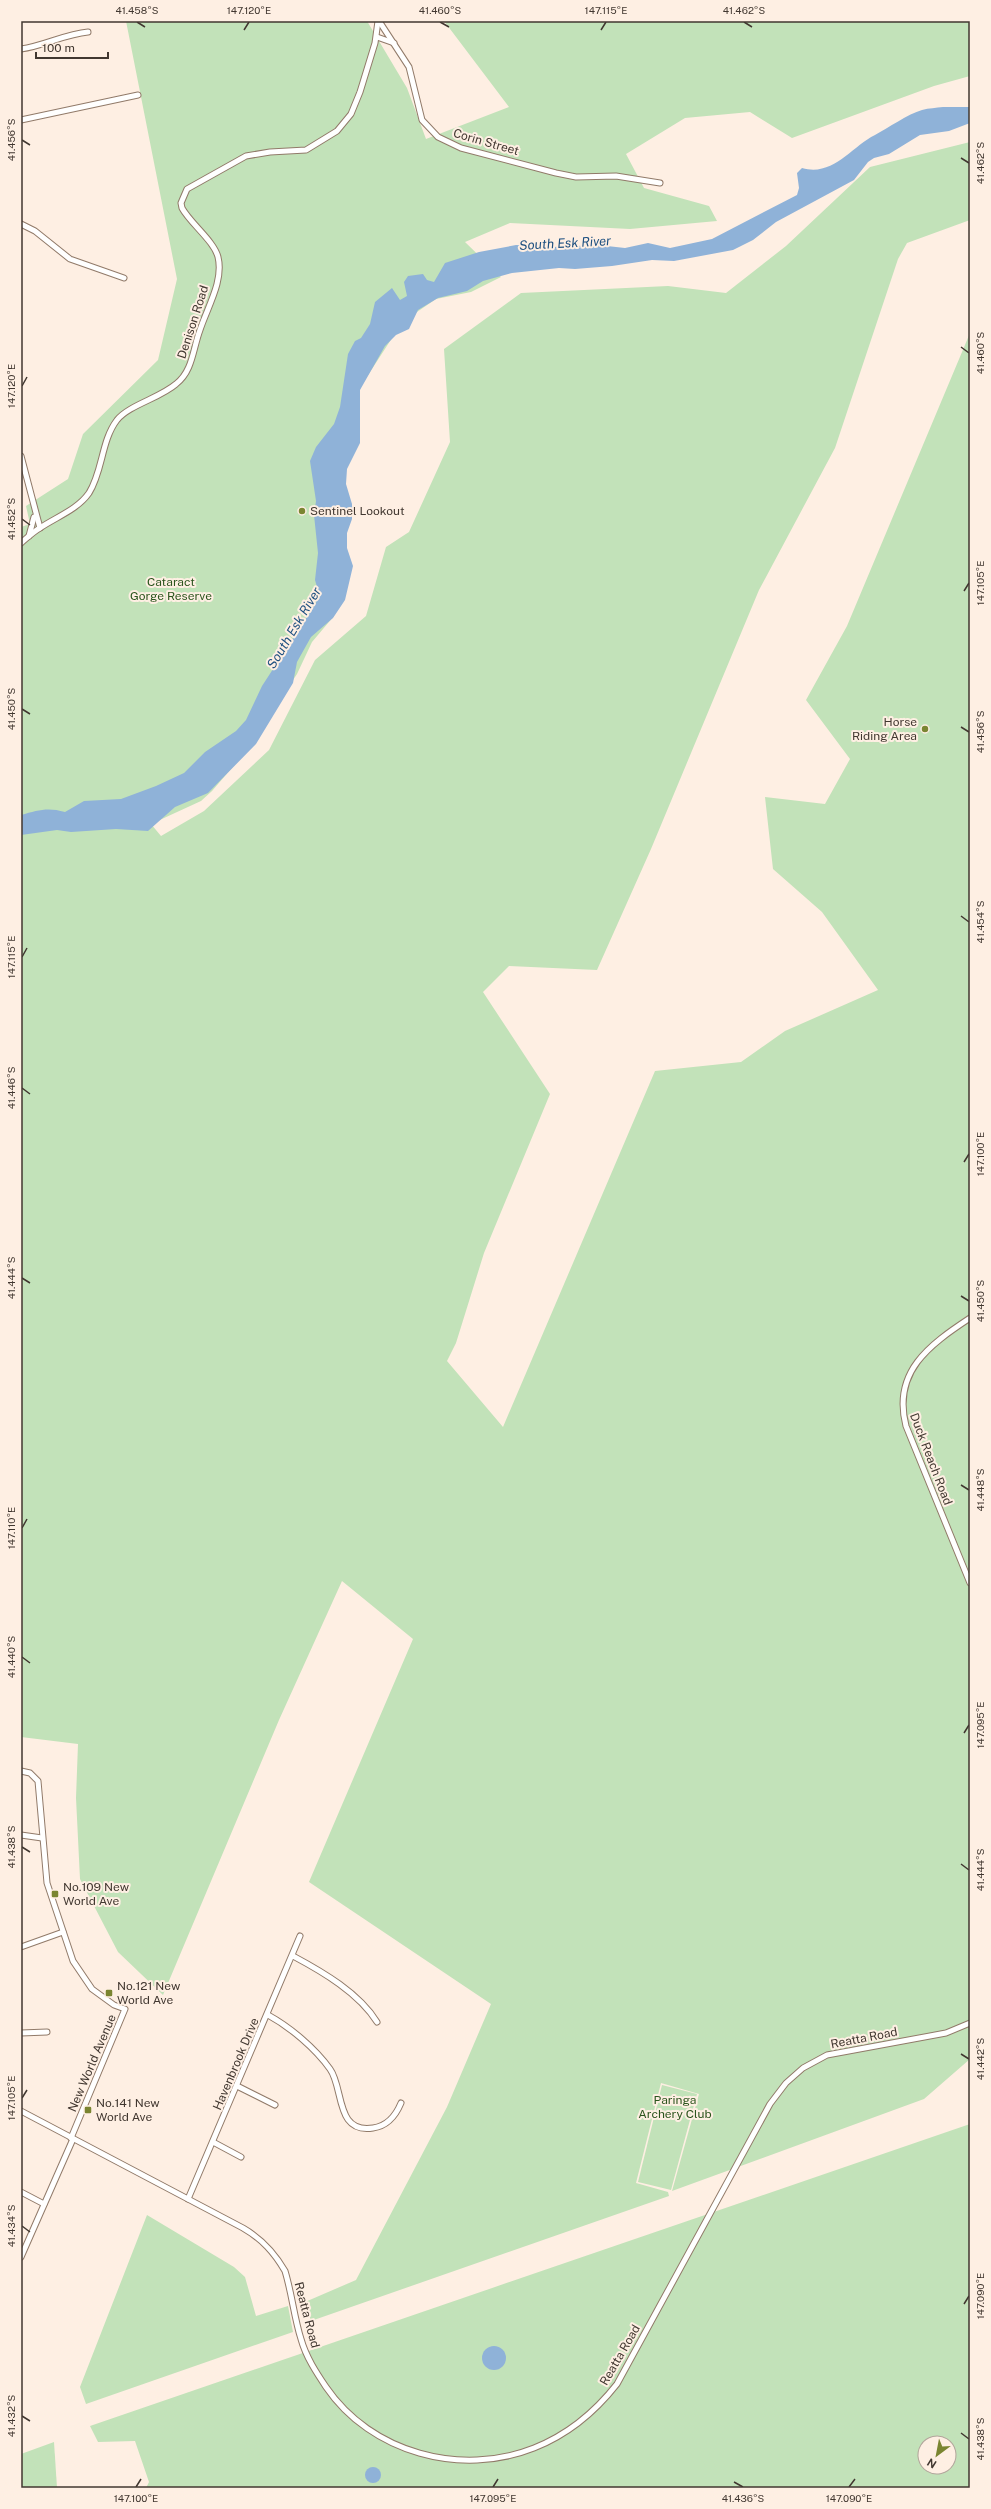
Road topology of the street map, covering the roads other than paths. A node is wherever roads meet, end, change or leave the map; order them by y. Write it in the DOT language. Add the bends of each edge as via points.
graph roads {
  1 [pos="378,21"];
  2 [pos="88,32"];
  3 [pos="377,37"];
  4 [pos="394,43"];
  5 [pos="21,49"];
  6 [pos="138,95"];
  7 [pos="21,120"];
  8 [pos="660,183"];
  9 [pos="21,224"];
  10 [pos="124,278"];
  11 [pos="21,456"];
  12 [pos="34,514"];
  13 [pos="40,528"];
  14 [pos="27,538"];
  15 [pos="21,543"];
  16 [pos="970,1318"];
  17 [pos="970,1583"];
  18 [pos="21,1771"];
  19 [pos="21,1835"];
  20 [pos="42,1838"];
  21 [pos="63,1932"];
  22 [pos="300,1936"];
  23 [pos="21,1947"];
  24 [pos="293,1956"];
  25 [pos="268,2015"];
  26 [pos="377,2022"];
  27 [pos="969,2026"];
  28 [pos="47,2032"];
  29 [pos="21,2033"];
  30 [pos="237,2086"];
  31 [pos="401,2103"];
  32 [pos="275,2105"];
  33 [pos="21,2111"];
  34 [pos="72,2138"];
  35 [pos="213,2142"];
  36 [pos="241,2157"];
  37 [pos="21,2192"];
  38 [pos="188,2199"];
  39 [pos="44,2204"];
  40 [pos="21,2257"];
  1 -- 3 [label="street, Denison Road"];
  1 -- 4 [label="street, Corin Street"];
  2 -- 5 [label="street"];
  3 -- 4 [label="street"];
  3 -- 13 [label="street, Denison Road" via="351,114 337,131 306,150 246,156 187,189 180,203 182,208 213,248 218,262 215,288 190,365 177,384 128,410 118,419 109,433 97,475 88,495 76,506"];
  4 -- 8 [label="street, Corin Street" via="410,67 422,120 438,137 449,143 474,152 576,177 616,176"];
  6 -- 7 [label="street"];
  9 -- 10 [label="street" via="35,231 70,259"];
  11 -- 12 [label="street"];
  12 -- 13 [label="street"];
  12 -- 14 [label="street" via="33,526"];
  13 -- 14 [label="street, Denison Road"];
  14 -- 15 [label="street, Denison Road"];
  16 -- 17 [label="street, Duck Reach Road" via="923,1355 906,1380 902,1401 906,1426"];
  18 -- 20 [label="street, New World Avenue" via="30,1773 38,1781"];
  19 -- 20 [label="street"];
  20 -- 21 [label="street, New World Avenue" via="46,1883"];
  21 -- 23 [label="street"];
  21 -- 34 [label="street, New World Avenue" via="73,1962 86,1982 105,1999 125,2009"];
  22 -- 24 [label="street, Havenbrook Drive"];
  24 -- 25 [label="street, Havenbrook Drive"];
  24 -- 26 [label="street" via="334,1980 372,2014"];
  25 -- 30 [label="street, Havenbrook Drive"];
  25 -- 31 [label="street" via="284,2026 328,2067 334,2077 344,2115 354,2125 368,2129 380,2127 393,2117"];
  27 -- 38 [label="street, Reatta Road" via="946,2033 827,2056 803,2068 786,2083 745,2146 617,2384 602,2403 583,2420 535,2448 508,2457 468,2461 421,2454 388,2442 357,2421 331,2395 306,2353 289,2284 274,2254 252,2234"];
  28 -- 29 [label="street"];
  30 -- 32 [label="street"];
  30 -- 35 [label="street, Havenbrook Drive"];
  33 -- 34 [label="street, Reatta Road"];
  34 -- 38 [label="street, Reatta Road"];
  34 -- 39 [label="street"];
  35 -- 36 [label="street"];
  35 -- 38 [label="street, Havenbrook Drive"];
  37 -- 39 [label="street"];
  39 -- 40 [label="street"];
}
